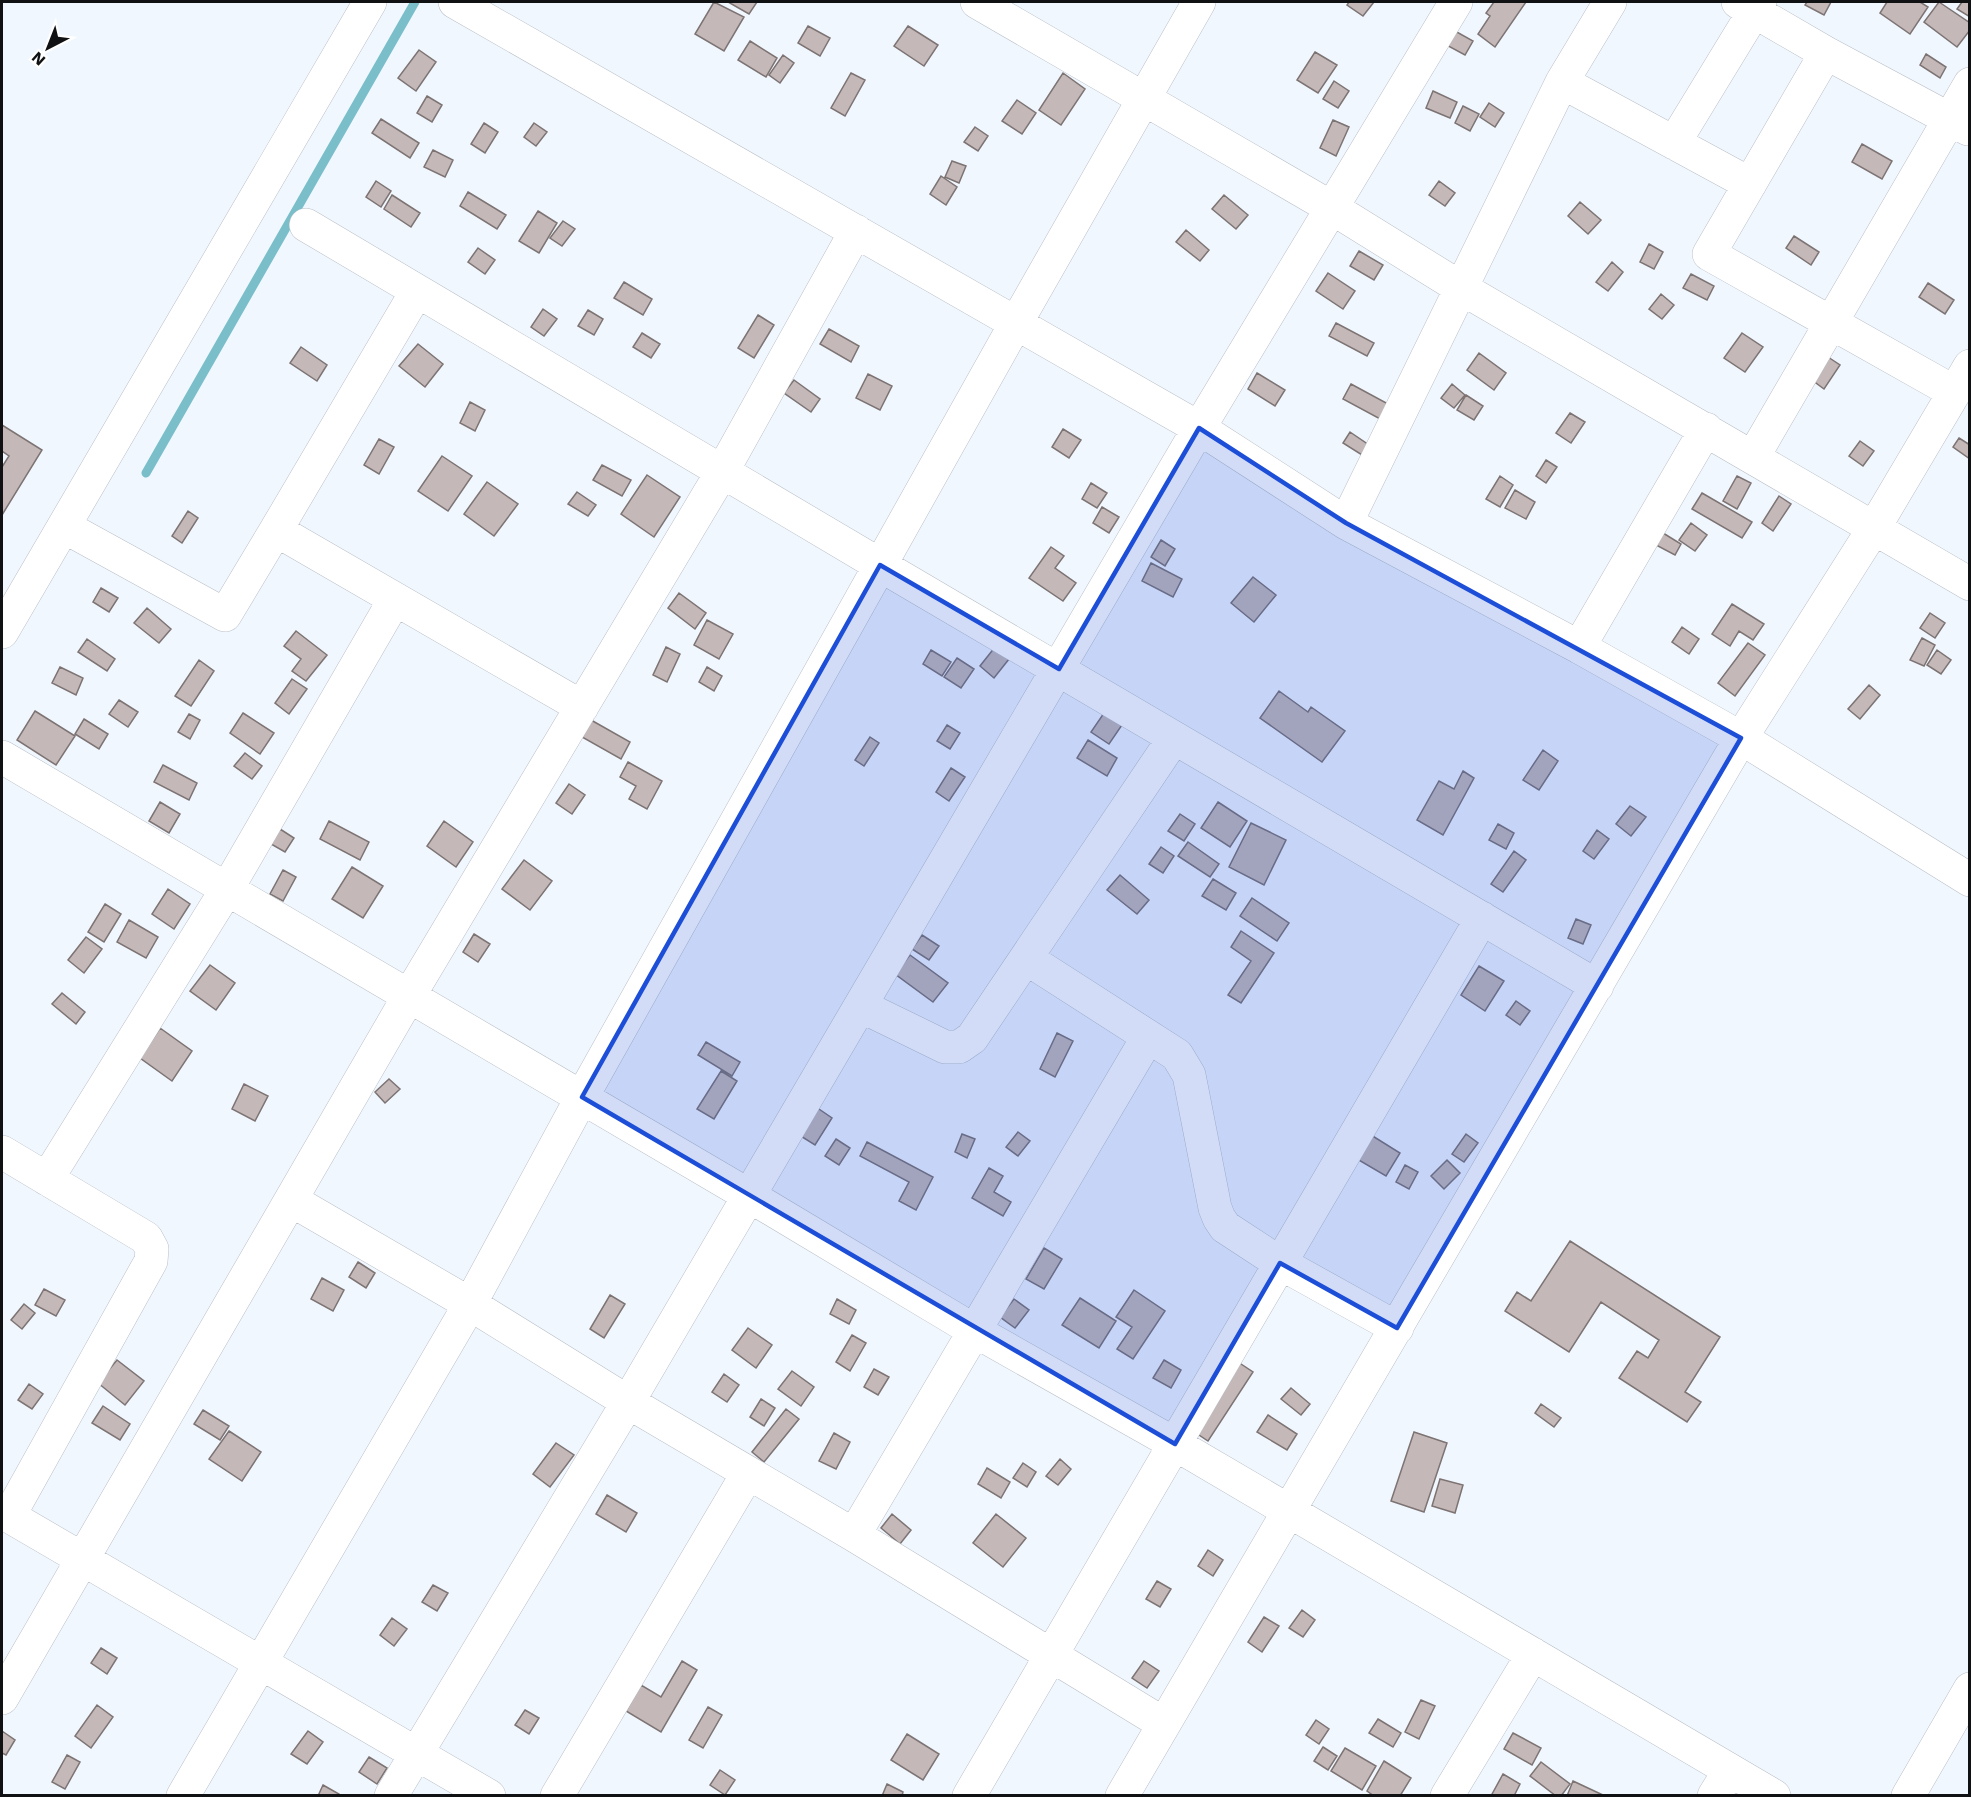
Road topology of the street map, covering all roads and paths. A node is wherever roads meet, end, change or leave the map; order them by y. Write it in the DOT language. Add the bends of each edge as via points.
graph roads {
  1 [pos="370,2"];
  2 [pos="455,2"];
  3 [pos="1199,2"];
  4 [pos="1456,2"];
  5 [pos="1610,2"];
  6 [pos="991,5"];
  7 [pos="1751,5"];
  8 [pos="1826,53"];
  9 [pos="1562,82"];
  10 [pos="1970,84"];
  11 [pos="1145,98"];
  12 [pos="1959,125"];
  13 [pos="1674,143"];
  14 [pos="1750,184"];
  15 [pos="1332,208"];
  16 [pos="306,225"];
  17 [pos="856,231"];
  18 [pos="1461,288"];
  19 [pos="417,291"];
  20 [pos="1830,322"];
  21 [pos="1016,323"];
  22 [pos="1962,379"];
  23 [pos="1199,428"];
  24 [pos="1706,429"];
  25 [pos="1753,457"];
  26 [pos="722,472"];
  27 [pos="1346,523"];
  28 [pos="65,527"];
  29 [pos="1874,528"];
  30 [pos="276,530"];
  31 [pos="880,565"];
  32 [pos="1970,584"];
  33 [pos="395,598"];
  34 [pos="2,633"];
  35 [pos="1579,647"];
  36 [pos="1059,669"];
  37 [pos="582,707"];
  38 [pos="1174,738"];
  39 [pos="1741,738"];
  40 [pos="2,757"];
  41 [pos="1970,880"];
  42 [pos="227,889"];
  43 [pos="1482,918"];
  44 [pos="1026,958"];
  45 [pos="1597,986"];
  46 [pos="409,996"];
  47 [pos="861,1006"];
  48 [pos="1148,1037"];
  49 [pos="582,1096"];
  50 [pos="2,1152"];
  51 [pos="47,1179"];
  52 [pos="748,1195"];
  53 [pos="291,1200"];
  54 [pos="1280,1263"];
  55 [pos="470,1304"];
  56 [pos="1397,1328"];
  57 [pos="975,1331"];
  58 [pos="628,1402"];
  59 [pos="1175,1444"];
  60 [pos="748,1473"];
  61 [pos="1290,1512"];
  62 [pos="5,1514"];
  63 [pos="854,1535"];
  64 [pos="83,1559"];
  65 [pos="1533,1654"];
  66 [pos="1051,1655"];
  67 [pos="260,1663"];
  68 [pos="1970,1689"];
  69 [pos="2,1698"];
  70 [pos="1164,1724"];
  71 [pos="415,1754"];
  72 [pos="1722,1783"];
  73 [pos="183,1796"];
  74 [pos="391,1796"];
  75 [pos="489,1796"];
  76 [pos="557,1796"];
  77 [pos="969,1796"];
  78 [pos="1122,1796"];
  79 [pos="1447,1796"];
  80 [pos="1774,1796"];
  81 [pos="1908,1796"];
  1 -- 28 [label="street"];
  2 -- 17 [label="street"];
  3 -- 11 [label="street"];
  4 -- 15 [label="street"];
  5 -- 9 [label="street"];
  6 -- 11 [label="street"];
  7 -- 8 [label="street"];
  7 -- 13 [label="street"];
  8 -- 12 [label="street"];
  8 -- 14 [label="street"];
  9 -- 13 [label="street"];
  9 -- 18 [label="street"];
  10 -- 12 [label="street"];
  11 -- 15 [label="street"];
  11 -- 21 [label="street"];
  12 -- 20 [label="street"];
  13 -- 14 [label="street"];
  14 -- 20 [label="street" via="1709,254"];
  15 -- 18 [label="street"];
  15 -- 23 [label="street"];
  16 -- 19 [label="street"];
  17 -- 21 [label="street"];
  17 -- 26 [label="street"];
  18 -- 24 [label="street"];
  18 -- 27 [label="street"];
  19 -- 26 [label="street"];
  19 -- 30 [label="street"];
  20 -- 22 [label="street"];
  20 -- 25 [label="street"];
  21 -- 23 [label="street"];
  21 -- 31 [label="street"];
  22 -- 29 [label="street"];
  23 -- 27 [label="street"];
  23 -- 36 [label="street"];
  24 -- 25 [label="street"];
  24 -- 35 [label="street"];
  25 -- 29 [label="street"];
  26 -- 31 [label="street"];
  26 -- 37 [label="street"];
  27 -- 35 [label="street"];
  28 -- 30 [label="street" via="225,615"];
  28 -- 34 [label="street"];
  29 -- 32 [label="street"];
  29 -- 39 [label="street"];
  30 -- 33 [label="street"];
  31 -- 36 [label="street"];
  31 -- 49 [label="street"];
  33 -- 37 [label="street"];
  33 -- 42 [label="street"];
  35 -- 39 [label="street"];
  36 -- 38 [label="street"];
  36 -- 47 [label="street"];
  37 -- 46 [label="street"];
  38 -- 43 [label="street"];
  38 -- 44 [label="street"];
  39 -- 41 [label="street"];
  39 -- 45 [label="street"];
  40 -- 42 [label="street"];
  42 -- 46 [label="street"];
  42 -- 51 [label="street"];
  43 -- 45 [label="street"];
  43 -- 54 [label="street"];
  44 -- 47 [label="street" via="972,1038 959,1047 945,1047"];
  44 -- 48 [label="street"];
  45 -- 56 [label="street"];
  46 -- 49 [label="street"];
  46 -- 53 [label="street"];
  47 -- 52 [label="street"];
  48 -- 54 [label="street" via="1177,1055 1189,1075 1219,1218 1225,1227"];
  48 -- 57 [label="street"];
  49 -- 52 [label="street"];
  49 -- 55 [label="street"];
  50 -- 51 [label="street"];
  51 -- 62 [label="street" via="146,1238 152,1249 151,1261"];
  52 -- 57 [label="street"];
  52 -- 58 [label="street"];
  53 -- 55 [label="street"];
  53 -- 64 [label="street"];
  54 -- 56 [label="street"];
  54 -- 59 [label="street"];
  55 -- 58 [label="street"];
  55 -- 67 [label="street"];
  56 -- 61 [label="street"];
  57 -- 59 [label="street"];
  57 -- 63 [label="street"];
  58 -- 60 [label="street"];
  58 -- 71 [label="street"];
  59 -- 61 [label="street"];
  59 -- 66 [label="street"];
  60 -- 63 [label="street"];
  60 -- 76 [label="street"];
  61 -- 65 [label="street"];
  61 -- 70 [label="street"];
  62 -- 64 [label="street"];
  63 -- 66 [label="street"];
  64 -- 67 [label="street"];
  64 -- 69 [label="street"];
  65 -- 72 [label="street"];
  65 -- 79 [label="street"];
  66 -- 70 [label="street"];
  66 -- 77 [label="street"];
  67 -- 71 [label="street"];
  67 -- 73 [label="street"];
  68 -- 81 [label="street"];
  70 -- 78 [label="street"];
  71 -- 74 [label="street"];
  71 -- 75 [label="street"];
  72 -- 80 [label="street"];
}
